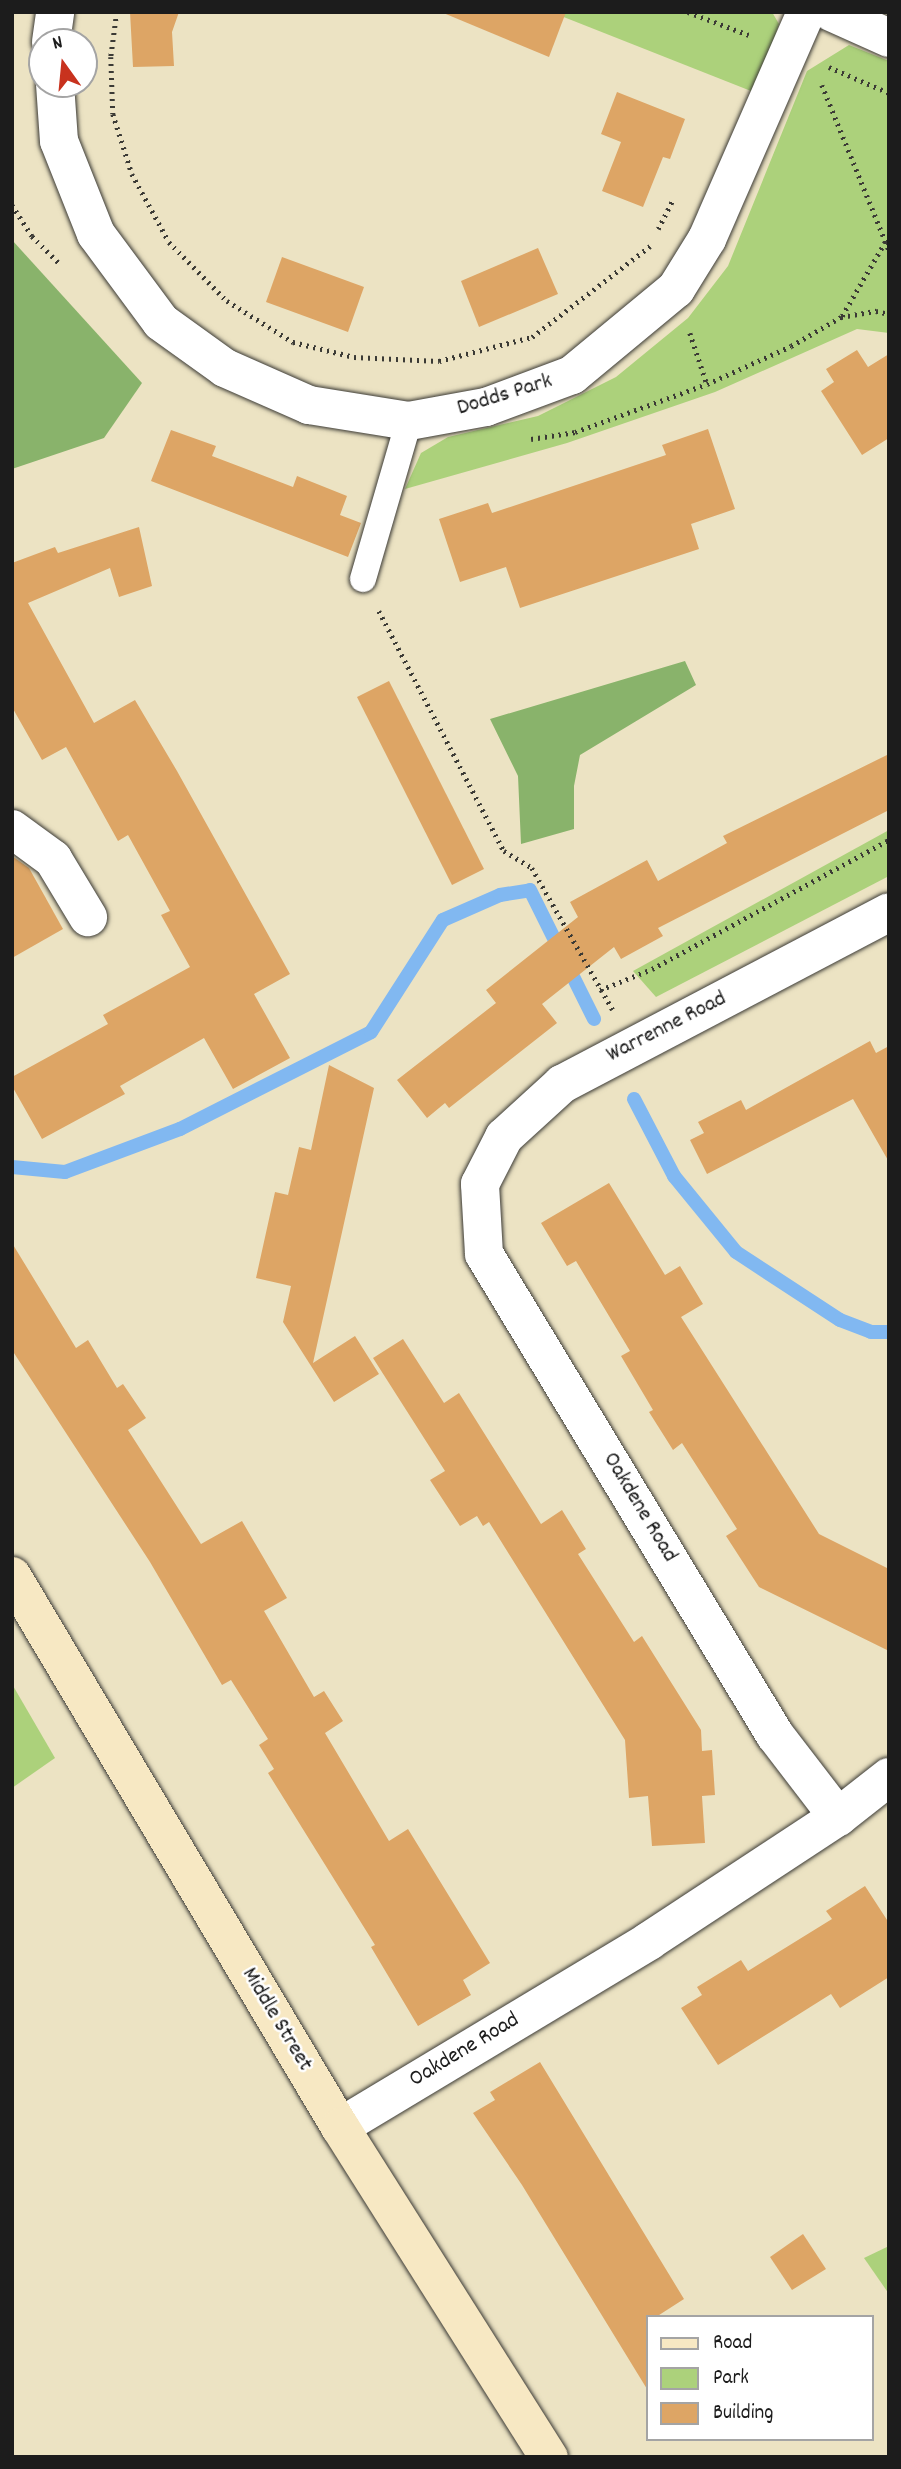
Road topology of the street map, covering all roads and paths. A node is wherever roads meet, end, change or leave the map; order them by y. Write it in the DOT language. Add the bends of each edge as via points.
graph roads {
  1 [pos="117,12"];
  2 [pos="806,12"];
  3 [pos="831,12"];
  4 [pos="889,38"];
  5 [pos="817,72"];
  6 [pos="56,98"];
  7 [pos="680,187"];
  8 [pos="885,241"];
  9 [pos="889,250"];
  10 [pos="842,317"];
  11 [pos="409,421"];
  12 [pos="363,579"];
  13 [pos="12,830"];
  14 [pos="889,840"];
  15 [pos="889,912"];
  16 [pos="88,917"];
  17 [pos="600,990"];
  18 [pos="634,1044"];
  19 [pos="480,1184"];
  20 [pos="12,1576"];
  21 [pos="889,1777"];
  22 [pos="838,1817"];
  23 [pos="340,2127"];
  24 [pos="550,2457"];
  1 -- 7 [label="path" via="111,57 113,114 132,174 169,242 227,301 293,342 354,357 439,361 532,337 650,246"];
  2 -- 11 [label="street, Dodds Park" via="707,239 676,289 572,375 486,407"];
  3 -- 4 [label="street"];
  5 -- 8 [label="path"];
  6 -- 11 [label="street, Dodds Park" via="59,141 96,234 161,322 225,368 309,405"];
  8 -- 9 [label="path"];
  8 -- 10 [label="path"];
  11 -- 12 [label="lane"];
  12 -- 17 [label="path" via="504,851 532,869"];
  13 -- 16 [label="street" via="53,859"];
  14 -- 17 [label="path" via="652,969"];
  15 -- 18 [label="street, Warrenne Road"];
  17 -- 18 [label="path"];
  18 -- 19 [label="street, Warrenne Road" via="562,1084 533,1110 504,1137"];
  19 -- 22 [label="street, Oakdene Road" via="484,1254 775,1735"];
  20 -- 23 [label="street, Middle Street"];
  21 -- 22 [label="street, Oakdene Road"];
  22 -- 23 [label="street, Oakdene Road" via="649,1941"];
  23 -- 24 [label="street, Middle Street"];
}
